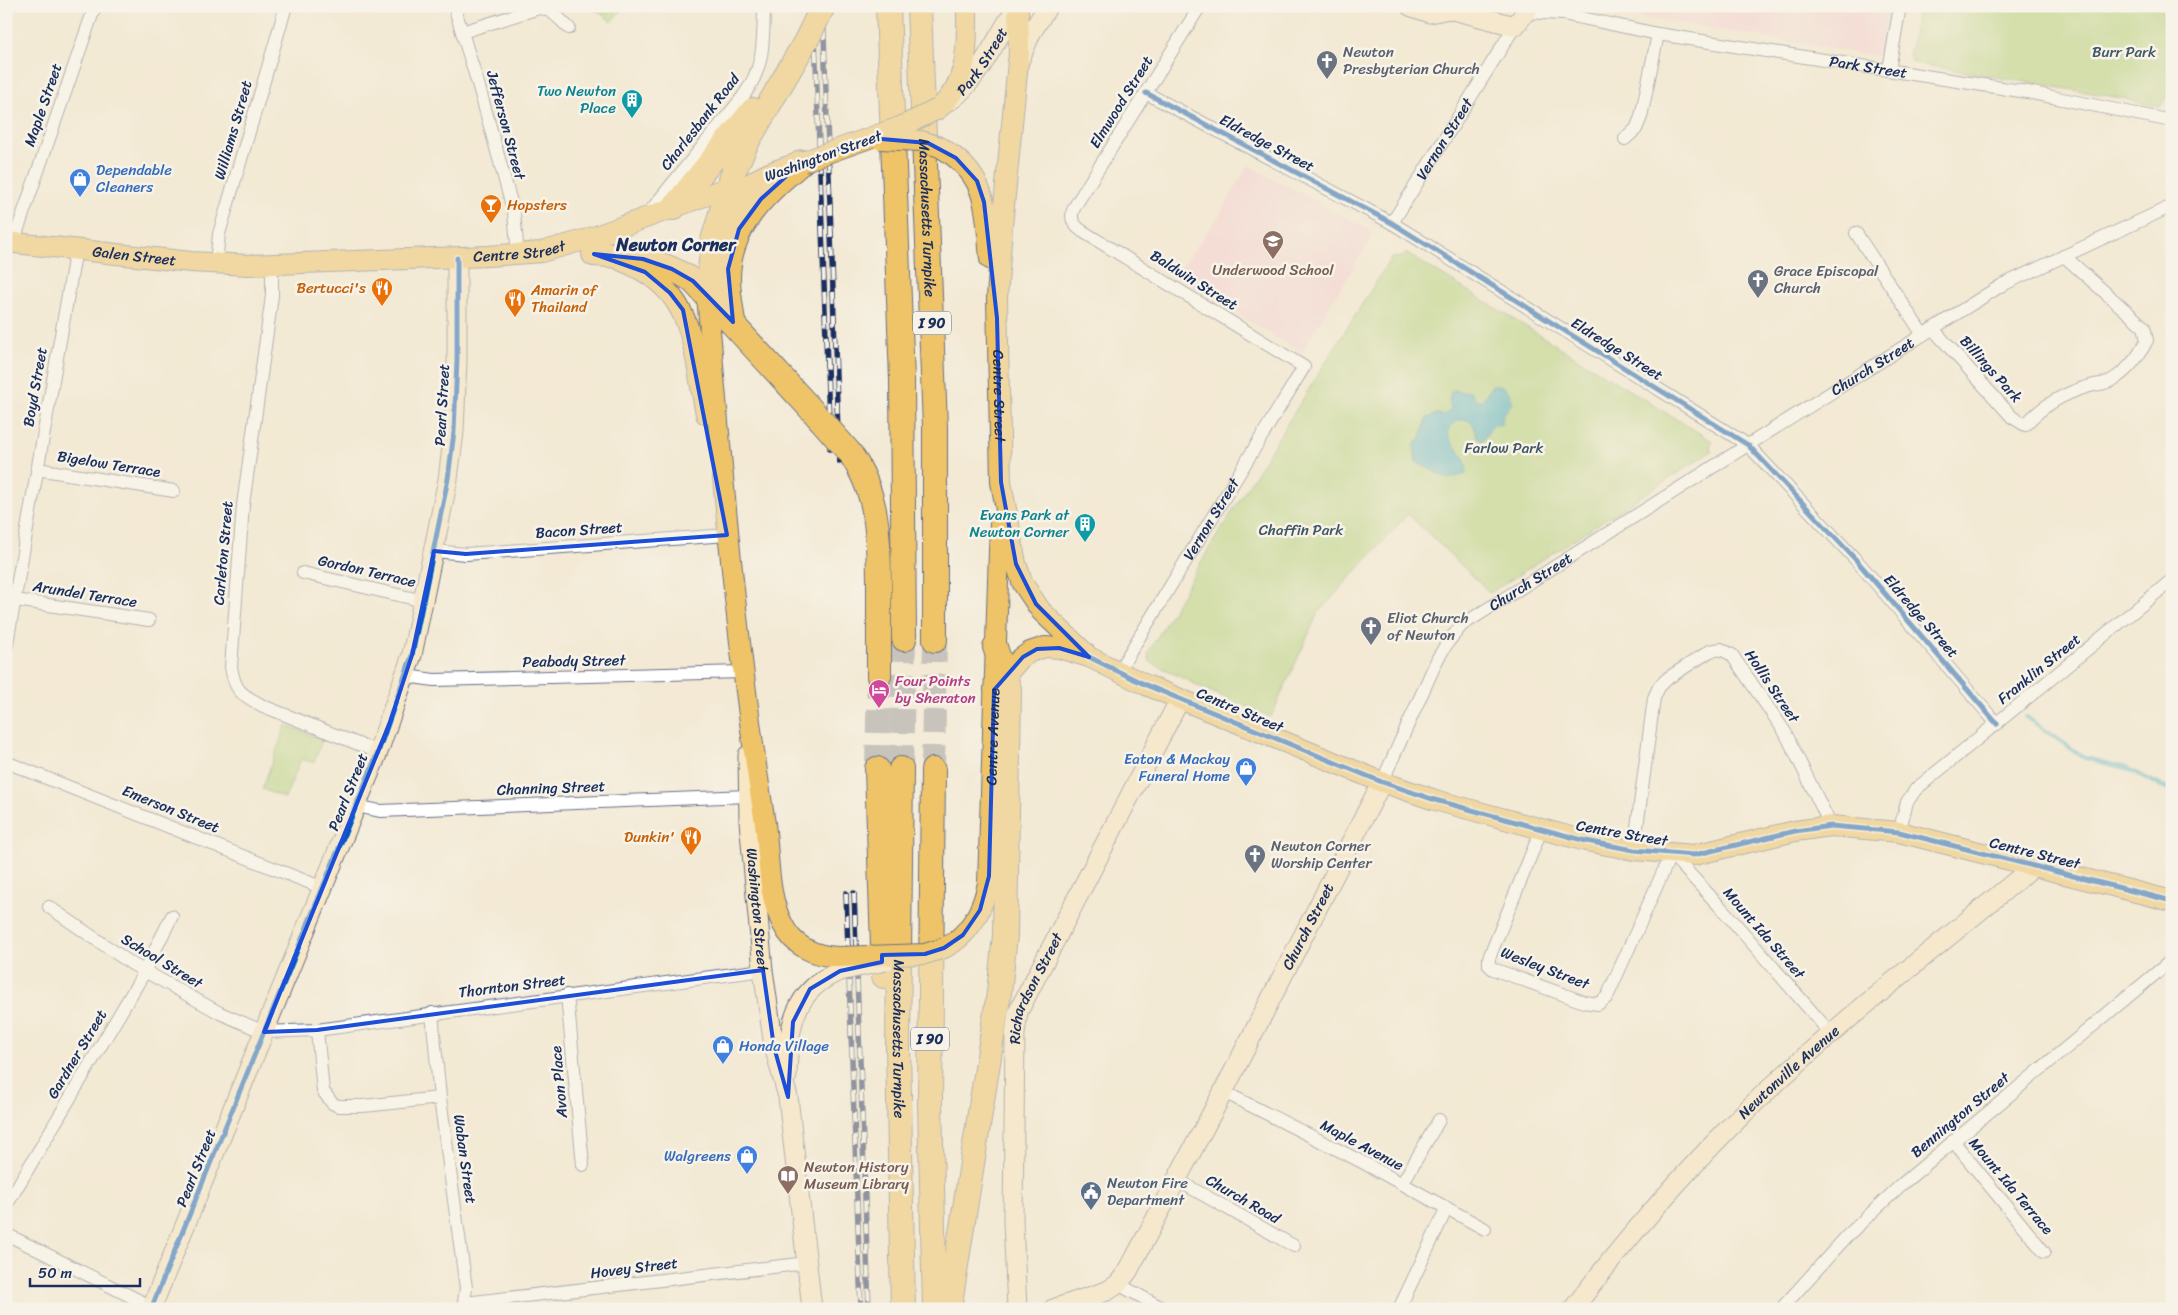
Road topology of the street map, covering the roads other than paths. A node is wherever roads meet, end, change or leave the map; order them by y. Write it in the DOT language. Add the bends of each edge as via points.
graph roads {
  1 [pos="95,6"];
  2 [pos="286,6"];
  3 [pos="454,6"];
  4 [pos="764,6"];
  5 [pos="823,6"];
  6 [pos="888,6"];
  7 [pos="920,6"];
  8 [pos="967,6"];
  9 [pos="1018,6"];
  10 [pos="1048,6"];
  11 [pos="1200,6"];
  12 [pos="1410,6"];
  13 [pos="1900,6"];
  14 [pos="1448,7"];
  15 [pos="1562,10"];
  16 [pos="1523,15"];
  17 [pos="569,28"];
  18 [pos="462,32"];
  19 [pos="1658,34"];
  20 [pos="1018,65"];
  21 [pos="1888,70"];
  22 [pos="788,72"];
  23 [pos="1146,93"];
  24 [pos="938,109"];
  25 [pos="2172,121"];
  26 [pos="870,138"];
  27 [pos="1625,139"];
  28 [pos="802,162"];
  29 [pos="766,174"];
  30 [pos="728,188"];
  31 [pos="2172,206"];
  32 [pos="673,208"];
  33 [pos="644,219"];
  34 [pos="1074,221"];
  35 [pos="1392,223"];
  36 [pos="1856,233"];
  37 [pos="10,243"];
  38 [pos="712,244"];
  39 [pos="76,249"];
  40 [pos="541,252"];
  41 [pos="518,254"];
  42 [pos="594,254"];
  43 [pos="2064,256"];
  44 [pos="456,258"];
  45 [pos="216,264"];
  46 [pos="267,265"];
  47 [pos="707,295"];
  48 [pos="997,318"];
  49 [pos="733,322"];
  50 [pos="1928,332"];
  51 [pos="1304,367"];
  52 [pos="1748,445"];
  53 [pos="38,468"];
  54 [pos="1001,482"];
  55 [pos="174,491"];
  56 [pos="724,508"];
  57 [pos="727,535"];
  58 [pos="434,551"];
  59 [pos="303,573"];
  60 [pos="2172,580"];
  61 [pos="15,600"];
  62 [pos="424,600"];
  63 [pos="149,620"];
  64 [pos="904,640"];
  65 [pos="935,640"];
  66 [pos="995,647"];
  67 [pos="6,649"];
  68 [pos="1089,657"];
  69 [pos="743,672"];
  70 [pos="1118,672"];
  71 [pos="406,676"];
  72 [pos="879,676"];
  73 [pos="999,683"];
  74 [pos="1180,699"];
  75 [pos="748,716"];
  76 [pos="1997,724"];
  77 [pos="378,752"];
  78 [pos="6,762"];
  79 [pos="878,769"];
  80 [pos="902,769"];
  81 [pos="933,770"];
  82 [pos="1382,782"];
  83 [pos="748,796"];
  84 [pos="356,806"];
  85 [pos="1831,826"];
  86 [pos="1542,828"];
  87 [pos="1899,832"];
  88 [pos="1634,850"];
  89 [pos="1671,854"];
  90 [pos="2035,866"];
  91 [pos="323,888"];
  92 [pos="2172,901"];
  93 [pos="48,907"];
  94 [pos="172,916"];
  95 [pos="2172,960"];
  96 [pos="839,964"];
  97 [pos="763,970"];
  98 [pos="144,971"];
  99 [pos="568,995"];
  100 [pos="432,1013"];
  101 [pos="317,1030"];
  102 [pos="264,1032"];
  103 [pos="1832,1035"];
  104 [pos="898,1046"];
  105 [pos="1224,1092"];
  106 [pos="788,1097"];
  107 [pos="440,1098"];
  108 [pos="1439,1120"];
  109 [pos="1953,1142"];
  110 [pos="583,1165"];
  111 [pos="1177,1180"];
  112 [pos="1402,1184"];
  113 [pos="6,1206"];
  114 [pos="1447,1208"];
  115 [pos="1485,1228"];
  116 [pos="6,1234"];
  117 [pos="1294,1246"];
  118 [pos="2044,1252"];
  119 [pos="807,1263"];
  120 [pos="1118,1284"];
  121 [pos="464,1306"];
  122 [pos="153,1308"];
  123 [pos="812,1309"];
  124 [pos="903,1309"];
  125 [pos="935,1309"];
  126 [pos="949,1309"];
  127 [pos="1017,1309"];
  128 [pos="1053,1309"];
  129 [pos="1164,1309"];
  130 [pos="1399,1309"];
  131 [pos="1573,1309"];
  132 [pos="1782,1309"];
  1 -- 37 [label="street, Maple Street"];
  2 -- 45 [label="street, Williams Street" via="219,234"];
  3 -- 18 [label="street, Jefferson Street"];
  4 -- 33 [label="street, Charlesbank Road" via="762,57 751,85"];
  5 -- 22 [label="highway, bridge"];
  6 -- 64 [label="highway, Massachusetts Turnpike / I 90" via="902,380"];
  7 -- 65 [label="highway, Massachusetts Turnpike / I 90" via="934,419"];
  8 -- 24 [label="main road, Washington Street" via="964,67 955,90"];
  9 -- 20 [label="main road, Centre Street"];
  9 -- 24 [label="main road, Park Street" via="967,85"];
  10 -- 20 [label="main road, Park Street"];
  11 -- 23 [label="street, Elmwood Street"];
  12 -- 14 [label="main road, Park Street" via="1430,12"];
  13 -- 21 [label="street"];
  14 -- 16 [label="main road, Park Street"];
  15 -- 16 [label="street, Park Street"];
  15 -- 19 [label="street, Park Street"];
  16 -- 35 [label="street, Vernon Street"];
  17 -- 18 [label="street" via="545,8"];
  18 -- 41 [label="street, Jefferson Street" via="514,214"];
  19 -- 21 [label="street, Park Street"];
  19 -- 27 [label="street" via="1641,117 1636,129"];
  20 -- 48 [label="main road, Centre Street" via="1002,226"];
  21 -- 25 [label="street, Park Street" via="2074,100"];
  22 -- 30 [label="highway" via="746,144"];
  22 -- 32 [label="highway"];
  23 -- 34 [label="street, Elmwood Street" via="1075,206"];
  23 -- 35 [label="street, Eldredge Street"];
  24 -- 26 [label="main road, Washington Street, bridge"];
  26 -- 28 [label="main road, Washington Street, bridge"];
  26 -- 48 [label="main road, Centre Street, bridge" via="914,140 940,147 969,170 982,194"];
  28 -- 29 [label="main road, Washington Street"];
  28 -- 49 [label="highway" via="761,199 745,218 736,238 728,269"];
  29 -- 30 [label="main road, Centre Street"];
  29 -- 38 [label="main road, Washington Street" via="731,202"];
  30 -- 32 [label="main road, Centre Street"];
  30 -- 38 [label="highway"];
  31 -- 43 [label="street, Church Street"];
  32 -- 33 [label="main road, Centre Street"];
  33 -- 40 [label="main road, Centre Street"];
  34 -- 51 [label="street, Baldwin Street"];
  35 -- 52 [label="street, Eldredge Street"];
  36 -- 50 [label="street"];
  37 -- 39 [label="main road, Galen Street"];
  38 -- 47 [label="main road, Washington Street"];
  39 -- 45 [label="main road, Galen Street"];
  39 -- 53 [label="street, Boyd Street"];
  40 -- 41 [label="main road, Centre Street"];
  40 -- 42 [label="main road, Washington Street"];
  41 -- 44 [label="main road, Centre Street"];
  42 -- 47 [label="highway" via="658,262 685,276"];
  42 -- 56 [label="main road, Washington Street" via="624,261 645,272 670,293 683,310"];
  43 -- 50 [label="street, Church Street" via="2002,286"];
  43 -- 50 [label="street, Billings Park" via="2144,327 2147,340 2140,354 2111,381 2061,396 2037,412 2025,425 2012,417"];
  44 -- 46 [label="main road, Centre Street"];
  44 -- 58 [label="main road, Pearl Street" via="458,360 454,432"];
  45 -- 46 [label="main road, Galen Street"];
  46 -- 77 [label="street, Carleton Street" via="272,296 243,505 231,667 234,686 263,706"];
  47 -- 49 [label="highway"];
  47 -- 56 [label="main road, Washington Street"];
  48 -- 54 [label="main road, Centre Street"];
  49 -- 72 [label="highway, bridge" via="849,452 870,491 878,525"];
  50 -- 52 [label="street, Church Street"];
  51 -- 70 [label="street, Vernon Street"];
  52 -- 76 [label="street, Eldredge Street" via="1857,561"];
  52 -- 82 [label="street, Church Street" via="1462,625 1438,658"];
  53 -- 55 [label="street, Bigelow Terrace"];
  53 -- 61 [label="street, Boyd Street"];
  54 -- 66 [label="main road"];
  54 -- 68 [label="main road, Centre Street" via="1016,564 1023,584 1042,611"];
  56 -- 57 [label="main road, Washington Street"];
  57 -- 58 [label="street, Bacon Street" via="466,554"];
  57 -- 69 [label="main road, Washington Street"];
  58 -- 62 [label="main road, Pearl Street"];
  59 -- 62 [label="street, Gordon Terrace"];
  60 -- 76 [label="street, Franklin Street"];
  61 -- 63 [label="street, Arundel Terrace"];
  61 -- 67 [label="street, Boyd Street"];
  62 -- 71 [label="main road, Pearl Street"];
  66 -- 73 [label="highway"];
  68 -- 70 [label="main road, Centre Street"];
  68 -- 73 [label="main road, Centre Street" via="1059,648 1042,648 1023,657"];
  69 -- 71 [label="street, Peabody Street" via="434,680"];
  69 -- 75 [label="main road, Washington Street"];
  70 -- 74 [label="main road, Centre Street"];
  71 -- 77 [label="main road, Pearl Street"];
  73 -- 96 [label="main road, Centre Avenue, bridge" via="988,884 974,920 958,939 944,948"];
  73 -- 126 [label="highway" via="1009,689 1002,973"];
  74 -- 82 [label="main road, Centre Street"];
  74 -- 127 [label="main road, Richardson Street" via="1018,1012 1013,1221"];
  75 -- 83 [label="main road, Washington Street"];
  75 -- 96 [label="main road, Centre Avenue" via="774,899 780,918 800,946"];
  76 -- 87 [label="street, Franklin Street" via="1916,789 1907,802"];
  77 -- 84 [label="main road, Pearl Street"];
  78 -- 91 [label="street, Emerson Street"];
  79 -- 104 [label="highway" via="882,968"];
  80 -- 104 [label="highway, Massachusetts Turnpike / I 90"];
  81 -- 125 [label="highway, Massachusetts Turnpike / I 90" via="930,1076"];
  82 -- 86 [label="main road, Centre Street" via="1434,800"];
  82 -- 105 [label="main road, Church Street"];
  83 -- 84 [label="street, Channing Street" via="380,811"];
  83 -- 97 [label="main road, Washington Street"];
  84 -- 91 [label="main road, Pearl Street"];
  85 -- 87 [label="main road, Centre Street"];
  85 -- 88 [label="street, Hollis Street" via="1785,732 1732,655 1721,649 1710,651 1668,678 1654,698"];
  85 -- 89 [label="main road, Centre Street" via="1795,831 1694,855"];
  86 -- 88 [label="main road, Centre Street"];
  86 -- 89 [label="street, Wesley Street" via="1489,958 1489,965 1584,1002 1598,1004 1607,997"];
  87 -- 90 [label="main road, Centre Street"];
  88 -- 89 [label="main road, Centre Street"];
  89 -- 103 [label="street, Mount Ida Street"];
  90 -- 92 [label="main road, Centre Street"];
  90 -- 103 [label="main road, Newtonville Avenue"];
  91 -- 102 [label="main road, Pearl Street"];
  93 -- 98 [label="street, School Street"];
  94 -- 98 [label="street, Gardner Street"];
  95 -- 109 [label="street, Bennington Street"];
  96 -- 106 [label="main road, Centre Avenue" via="810,989 796,1012 789,1049"];
  97 -- 99 [label="street, Thornton Street"];
  97 -- 106 [label="main road, Washington Street" via="774,1047"];
  98 -- 102 [label="street, School Street" via="220,1013"];
  98 -- 113 [label="street, Gardner Street"];
  99 -- 100 [label="street, Thornton Street"];
  99 -- 110 [label="street, Avon Place"];
  100 -- 101 [label="street, Thornton Street"];
  100 -- 107 [label="street, Waban Street"];
  101 -- 102 [label="street, Thornton Street"];
  101 -- 107 [label="street" via="323,1091 332,1103 363,1106"];
  102 -- 122 [label="main road, Pearl Street"];
  103 -- 131 [label="main road, Newtonville Avenue" via="1747,1111 1690,1170 1629,1238"];
  104 -- 124 [label="highway, Massachusetts Turnpike / I 90"];
  105 -- 111 [label="main road, Church Street"];
  105 -- 112 [label="street, Maple Avenue"];
  106 -- 119 [label="main road, Washington Street"];
  107 -- 121 [label="street, Waban Street" via="466,1288"];
  108 -- 112 [label="street"];
  109 -- 118 [label="street, Mount Ida Terrace"];
  109 -- 132 [label="street, Bennington Street" via="1847,1236"];
  111 -- 117 [label="street, Church Road"];
  111 -- 120 [label="main road, Church Street"];
  112 -- 114 [label="street, Maple Avenue"];
  114 -- 115 [label="street, Maple Avenue"];
  114 -- 130 [label="street"];
  116 -- 122 [label="street"];
  119 -- 121 [label="street, Hovey Street"];
  119 -- 123 [label="main road, Washington Street"];
  120 -- 128 [label="main road"];
  120 -- 129 [label="street"];
}
